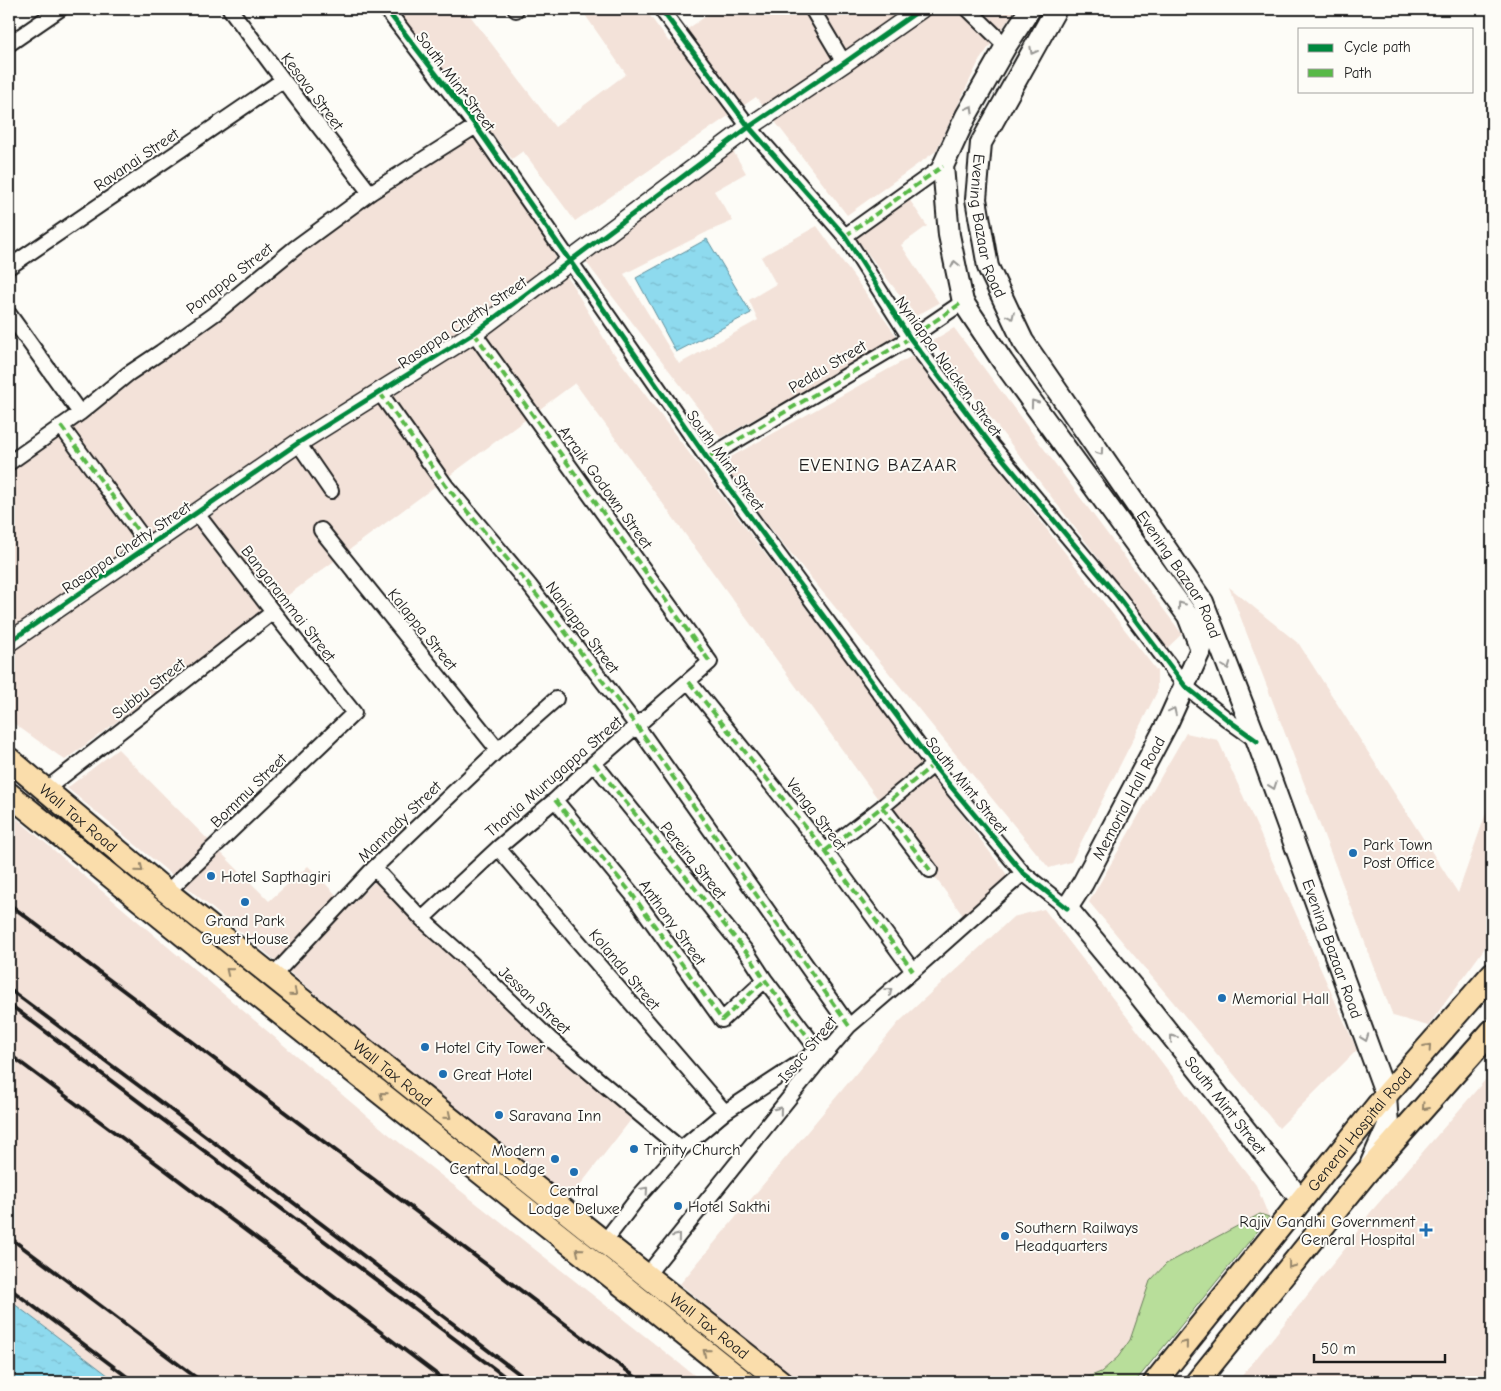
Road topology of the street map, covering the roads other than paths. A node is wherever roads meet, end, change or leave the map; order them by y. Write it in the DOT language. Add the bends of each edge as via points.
graph roads {
  1 [pos="60,9"];
  2 [pos="230,9"];
  3 [pos="386,9"];
  4 [pos="661,9"];
  5 [pos="812,9"];
  6 [pos="921,9"];
  7 [pos="968,9"];
  8 [pos="1030,9"];
  9 [pos="1056,9"];
  10 [pos="9,44"];
  11 [pos="1006,46"];
  12 [pos="844,63"];
  13 [pos="283,80"];
  14 [pos="476,126"];
  15 [pos="749,127"];
  16 [pos="943,166"];
  17 [pos="370,193"];
  18 [pos="845,236"];
  19 [pos="571,261"];
  20 [pos="9,267"];
  21 [pos="963,302"];
  22 [pos="9,314"];
  23 [pos="474,333"];
  24 [pos="910,338"];
  25 [pos="380,392"];
  26 [pos="80,413"];
  27 [pos="1077,419"];
  28 [pos="61,426"];
  29 [pos="1056,434"];
  30 [pos="298,443"];
  31 [pos="707,458"];
  32 [pos="9,463"];
  33 [pos="331,491"];
  34 [pos="197,514"];
  35 [pos="322,530"];
  36 [pos="149,546"];
  37 [pos="272,612"];
  38 [pos="9,642"];
  39 [pos="1201,649"];
  40 [pos="710,662"];
  41 [pos="689,682"];
  42 [pos="1185,686"];
  43 [pos="556,699"];
  44 [pos="354,713"];
  45 [pos="637,726"];
  46 [pos="1257,741"];
  47 [pos="498,750"];
  48 [pos="9,759"];
  49 [pos="594,763"];
  50 [pos="933,765"];
  51 [pos="45,790"];
  52 [pos="9,794"];
  53 [pos="555,800"];
  54 [pos="882,807"];
  55 [pos="498,848"];
  56 [pos="824,851"];
  57 [pos="374,868"];
  58 [pos="930,870"];
  59 [pos="1023,872"];
  60 [pos="167,892"];
  61 [pos="1068,908"];
  62 [pos="422,919"];
  63 [pos="913,971"];
  64 [pos="1492,974"];
  65 [pos="273,976"];
  66 [pos="765,980"];
  67 [pos="849,1026"];
  68 [pos="1492,1031"];
  69 [pos="833,1046"];
  70 [pos="817,1049"];
  71 [pos="1386,1095"];
  72 [pos="725,1112"];
  73 [pos="680,1149"];
  74 [pos="1366,1173"];
  75 [pos="1301,1200"];
  76 [pos="604,1242"];
  77 [pos="646,1275"];
  78 [pos="744,1382"];
  79 [pos="782,1382"];
  80 [pos="1155,1382"];
  81 [pos="1197,1382"];
  1 -- 10 [label="street"];
  2 -- 13 [label="street, Kesava Street"];
  3 -- 14 [label="street, South Mint Street"];
  4 -- 15 [label="street, Nyniappa Naicken Street"];
  5 -- 12 [label="street"];
  6 -- 12 [label="street, Rasappa Chetty Street"];
  7 -- 11 [label="street"];
  8 -- 11 [label="main road, Evening Bazaar Road"];
  9 -- 27 [label="main road, Evening Bazaar Road, one-way" via="981,143 976,199 988,267 1023,341"];
  16 -- 11 [label="main road, Evening Bazaar Road, one-way" via="966,116"];
  12 -- 15 [label="street, Rasappa Chetty Street"];
  13 -- 17 [label="street, Kesava Street"];
  13 -- 20 [label="street, Ravanai Street"];
  14 -- 17 [label="street, Ponappa Street"];
  14 -- 19 [label="street, South Mint Street"];
  15 -- 18 [label="street, Nyniappa Naicken Street"];
  15 -- 19 [label="street, Rasappa Chetty Street"];
  16 -- 18 [label="street"];
  21 -- 16 [label="main road, Evening Bazaar Road, one-way" via="949,235"];
  17 -- 26 [label="street, Ponappa Street"];
  18 -- 24 [label="street, Nyniappa Naicken Street"];
  19 -- 23 [label="street, Rasappa Chetty Street"];
  19 -- 31 [label="street, South Mint Street"];
  21 -- 24 [label="street, Peddu Street"];
  29 -- 21 [label="main road, Evening Bazaar Road, one-way"];
  22 -- 26 [label="street"];
  23 -- 25 [label="street, Rasappa Chetty Street"];
  23 -- 40 [label="street, Arraik Godown Street"];
  24 -- 31 [label="street, Peddu Street"];
  24 -- 42 [label="street, Nyniappa Naicken Street" via="992,446 1118,597"];
  25 -- 30 [label="street, Rasappa Chetty Street"];
  25 -- 45 [label="street, Naniappa Street" via="446,486 529,585"];
  26 -- 28 [label="street, Ponappa Street"];
  27 -- 29 [label="main road"];
  27 -- 46 [label="main road, Evening Bazaar Road, one-way" via="1203,602"];
  28 -- 32 [label="street, Ponappa Street"];
  28 -- 36 [label="street"];
  39 -- 29 [label="main road, Evening Bazaar Road, one-way" via="1188,616"];
  30 -- 33 [label="street"];
  30 -- 34 [label="street, Rasappa Chetty Street"];
  31 -- 50 [label="street, South Mint Street"];
  34 -- 36 [label="street, Rasappa Chetty Street"];
  34 -- 37 [label="street, Bangarammai Street"];
  35 -- 47 [label="street, Kalappa Street"];
  36 -- 38 [label="street, Rasappa Chetty Street"];
  37 -- 44 [label="street, Bangarammai Street"];
  37 -- 51 [label="street, Subbu Street"];
  39 -- 42 [label="main road, Memorial Hall Road"];
  40 -- 41 [label="street, Thanja Murugappa Street"];
  41 -- 45 [label="street, Thanja Murugappa Street"];
  41 -- 56 [label="street, Venga Street"];
  42 -- 46 [label="street"];
  61 -- 42 [label="main road, Memorial Hall Road, one-way"];
  43 -- 47 [label="street, Mannady Street"];
  44 -- 60 [label="street, Bommu Street"];
  45 -- 49 [label="street, Thanja Murugappa Street"];
  45 -- 67 [label="street, Naniappa Street"];
  46 -- 71 [label="main road, Evening Bazaar Road, one-way"];
  47 -- 57 [label="street, Mannady Street"];
  48 -- 51 [label="main road, Wall Tax Road"];
  49 -- 53 [label="street, Thanja Murugappa Street"];
  49 -- 66 [label="street, Pereira Street" via="748,954"];
  50 -- 54 [label="street"];
  50 -- 59 [label="street, South Mint Street"];
  51 -- 60 [label="main road, Wall Tax Road, one-way"];
  78 -- 52 [label="main road, Wall Tax Road, one-way"];
  53 -- 55 [label="street, Thanja Murugappa Street"];
  53 -- 66 [label="street, Anthony Street" via="632,894 722,1020"];
  54 -- 56 [label="street"];
  54 -- 58 [label="street"];
  55 -- 62 [label="street, Thanja Murugappa Street"];
  55 -- 72 [label="street, Kolanda Street"];
  56 -- 63 [label="street, Venga Street"];
  57 -- 62 [label="street, Jessan Street"];
  57 -- 65 [label="street, Mannady Street"];
  59 -- 61 [label="street, South Mint Street"];
  59 -- 63 [label="street, Issac Street"];
  60 -- 65 [label="main road, Wall Tax Road"];
  75 -- 61 [label="main road, South Mint Street, one-way"];
  62 -- 73 [label="street, Jessan Street" via="550,1039"];
  67 -- 63 [label="street, Issac Street, one-way"];
  71 -- 64 [label="main road, General Hospital Road, one-way"];
  65 -- 76 [label="main road, Wall Tax Road, one-way"];
  66 -- 70 [label="street, Pereira Street"];
  67 -- 69 [label="street, Issac Street"];
  68 -- 74 [label="main road, General Hospital Road, one-way"];
  69 -- 70 [label="street"];
  77 -- 69 [label="street, Issac Street, one-way"];
  70 -- 72 [label="street"];
  71 -- 74 [label="main road, Evening Bazaar Road" via="1388,1125"];
  71 -- 75 [label="main road, General Hospital Road"];
  72 -- 73 [label="street"];
  76 -- 73 [label="street, one-way"];
  74 -- 81 [label="main road, General Hospital Road, one-way"];
  80 -- 75 [label="main road, General Hospital Road, one-way"];
  76 -- 77 [label="main road, Wall Tax Road"];
  77 -- 79 [label="main road, Wall Tax Road"];
}
